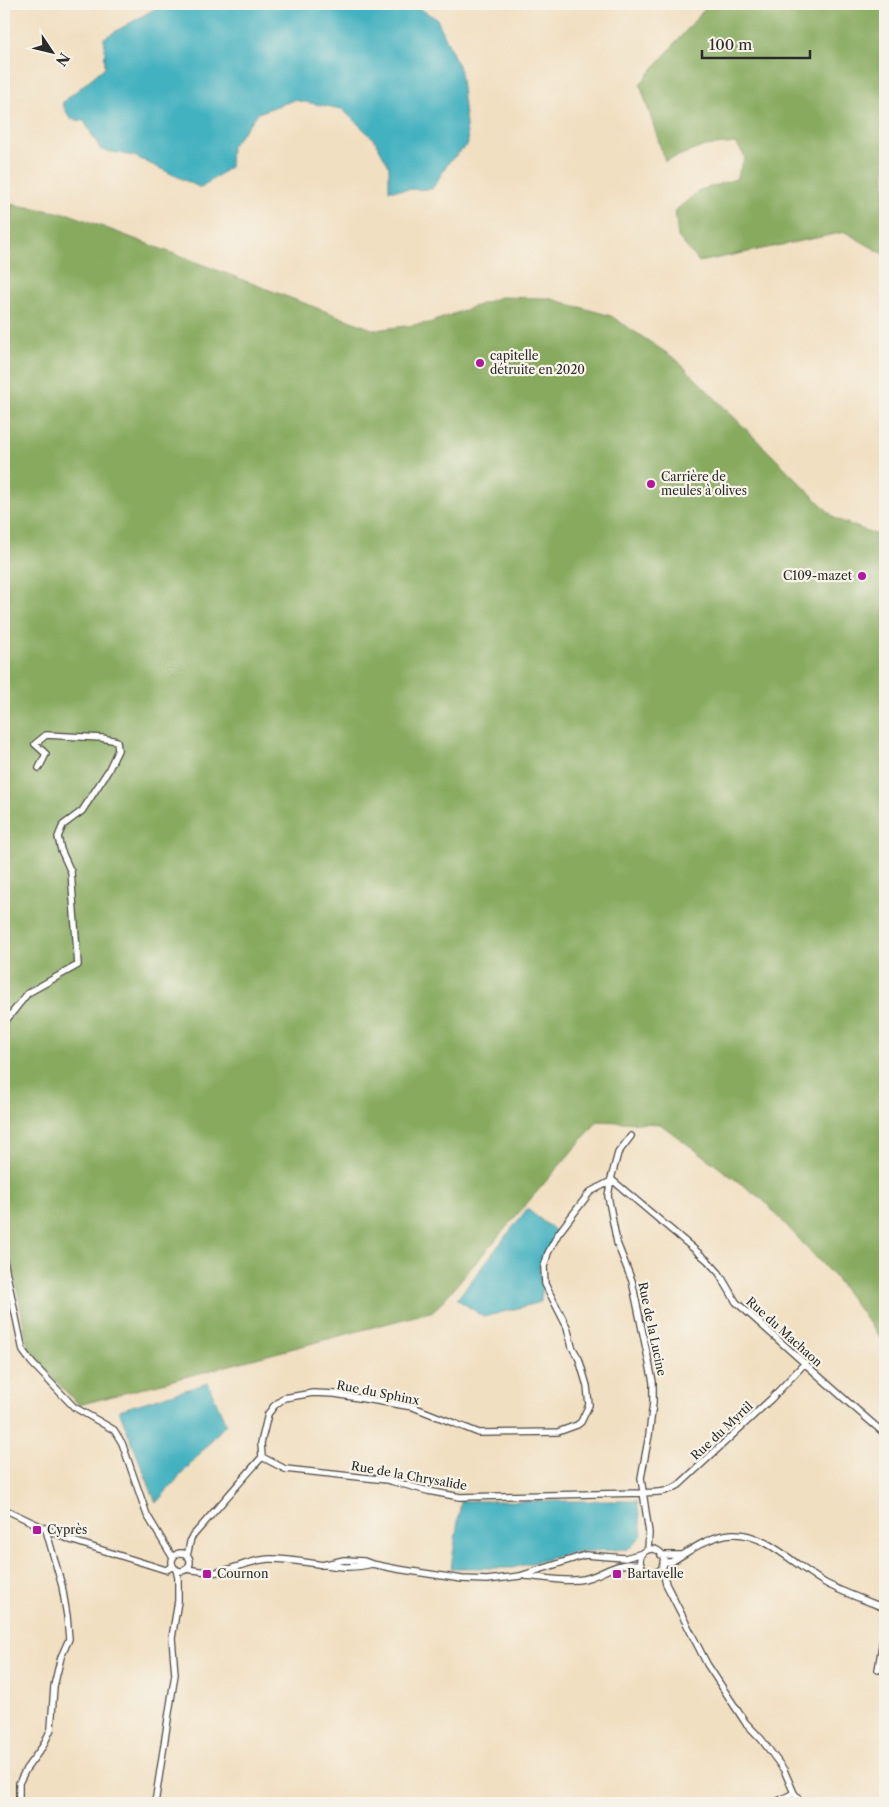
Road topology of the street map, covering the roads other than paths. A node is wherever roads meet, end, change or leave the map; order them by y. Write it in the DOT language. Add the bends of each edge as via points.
graph roads {
  1 [pos="39,768"];
  2 [pos="4,1023"];
  3 [pos="631,1136"];
  4 [pos="611,1180"];
  5 [pos="4,1261"];
  6 [pos="805,1363"];
  7 [pos="885,1434"];
  8 [pos="262,1457"];
  9 [pos="642,1493"];
  10 [pos="4,1509"];
  11 [pos="46,1530"];
  12 [pos="649,1533"];
  13 [pos="188,1546"];
  14 [pos="645,1552"];
  15 [pos="659,1552"];
  16 [pos="177,1555"];
  17 [pos="684,1555"];
  18 [pos="188,1558"];
  19 [pos="641,1565"];
  20 [pos="663,1565"];
  21 [pos="175,1568"];
  22 [pos="185,1570"];
  23 [pos="203,1572"];
  24 [pos="653,1573"];
  25 [pos="520,1576"];
  26 [pos="178,1578"];
  27 [pos="666,1584"];
  28 [pos="885,1608"];
  29 [pos="885,1627"];
  30 [pos="878,1670"];
  31 [pos="794,1793"];
  32 [pos="19,1803"];
  33 [pos="155,1803"];
  34 [pos="774,1803"];
  35 [pos="802,1803"];
  1 -- 2 [label="street" via="46,754 35,744 46,735 117,741 118,750 108,771 82,811 63,825 58,837 71,872 78,965 28,993"];
  3 -- 4 [label="street, Rue de la Lucine" via="618,1153"];
  4 -- 6 [label="street, Rue du Machaon" via="707,1260 736,1302"];
  4 -- 8 [label="street, Rue du Sphinx" via="590,1192 558,1234 544,1267 545,1284 568,1326 572,1347 587,1386 589,1405 577,1425 558,1432 479,1433 413,1407 313,1393 284,1398 274,1406 268,1414 261,1443"];
  4 -- 9 [label="street, Rue de la Lucine" via="608,1196 617,1243 632,1281 653,1382"];
  5 -- 16 [label="street" via="23,1351 74,1407 114,1430 122,1443 147,1515 171,1556"];
  6 -- 7 [label="street, Rue du Machaon"];
  6 -- 9 [label="street, Rue du Myrtil" via="679,1485 664,1492"];
  8 -- 9 [label="street, Rue de la Chrysalide" via="285,1469 387,1480 460,1497"];
  8 -- 13 [label="street" via="203,1523"];
  9 -- 12 [label="street, Rue de la Lucine"];
  10 -- 11 [label="street"];
  11 -- 21 [label="street" via="166,1570"];
  11 -- 32 [label="street" via="62,1586 69,1639 54,1686 51,1729 19,1783"];
  12 -- 14 [label="street, Rue de la Lucine"];
  12 -- 15 [label="street, Rue de la Lucine"];
  13 -- 16 [label="street"];
  13 -- 18 [label="street"];
  14 -- 15 [label="street"];
  14 -- 19 [label="street"];
  14 -- 25 [label="street" via="625,1558 585,1555"];
  15 -- 17 [label="street"];
  15 -- 20 [label="street"];
  16 -- 18 [label="street"];
  16 -- 21 [label="street"];
  17 -- 20 [label="street"];
  17 -- 28 [label="street" via="713,1537 748,1535 828,1584"];
  18 -- 22 [label="street"];
  18 -- 23 [label="street"];
  19 -- 24 [label="street"];
  19 -- 25 [label="street" via="623,1563 591,1577 575,1580"];
  20 -- 24 [label="street"];
  20 -- 27 [label="street"];
  21 -- 22 [label="street"];
  21 -- 26 [label="street"];
  22 -- 23 [label="street"];
  22 -- 26 [label="street"];
  23 -- 25 [label="street" via="217,1572 268,1559 339,1567 372,1564 462,1579"];
  24 -- 27 [label="street"];
  26 -- 33 [label="street" via="172,1638 176,1674"];
  27 -- 31 [label="street" via="723,1691 779,1764"];
  29 -- 30 [label="street"];
  31 -- 34 [label="street"];
  31 -- 35 [label="street"];
}
